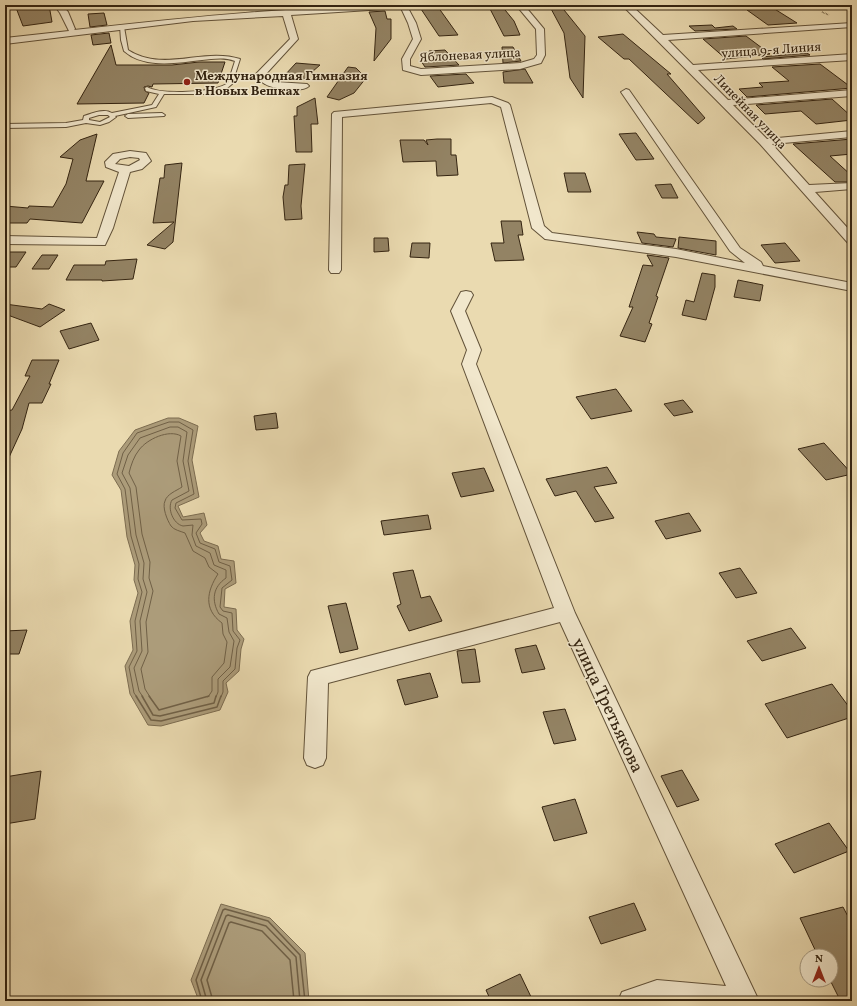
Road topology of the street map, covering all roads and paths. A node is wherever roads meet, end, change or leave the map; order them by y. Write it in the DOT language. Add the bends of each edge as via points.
graph roads {
  1 [pos="58,5"];
  2 [pos="353,5"];
  3 [pos="419,5"];
  4 [pos="520,5"];
  5 [pos="628,5"];
  6 [pos="403,6"];
  7 [pos="286,13"];
  8 [pos="852,25"];
  9 [pos="122,27"];
  10 [pos="71,31"];
  11 [pos="5,37"];
  12 [pos="661,38"];
  13 [pos="5,41"];
  14 [pos="852,57"];
  15 [pos="691,68"];
  16 [pos="304,86"];
  17 [pos="147,88"];
  18 [pos="162,92"];
  19 [pos="626,92"];
  20 [pos="852,93"];
  21 [pos="726,103"];
  22 [pos="162,115"];
  23 [pos="112,116"];
  24 [pos="86,121"];
  25 [pos="5,126"];
  26 [pos="852,134"];
  27 [pos="764,142"];
  28 [pos="125,169"];
  29 [pos="852,186"];
  30 [pos="807,189"];
  31 [pos="5,240"];
  32 [pos="852,240"];
  33 [pos="764,269"];
  34 [pos="335,270"];
  35 [pos="852,287"];
  36 [pos="466,295"];
  37 [pos="565,613"];
  38 [pos="315,758"];
  39 [pos="631,1001"];
  40 [pos="746,1001"];
  1 -- 10 [label="street" via="64,12"];
  2 -- 10 [label="street" via="207,12"];
  3 -- 6 [label="street"];
  4 -- 6 [label="street, Яблоневая улица" via="540,29 541,55 538,61 520,66 421,72 406,68 406,59 416,39 412,23"];
  5 -- 12 [label="street, Линейная улица"];
  6 -- 7 [label="street"];
  7 -- 9 [label="street"];
  7 -- 16 [label="street" via="294,39 260,75 265,82 279,86"];
  8 -- 12 [label="street"];
  9 -- 10 [label="street"];
  9 -- 18 [label="lane" via="126,51 137,58 165,61 223,57 238,60 231,82 225,88 207,92"];
  10 -- 11 [label="street"];
  10 -- 13 [label="street"];
  12 -- 15 [label="street, Линейная улица"];
  14 -- 15 [label="street, улица 9-я Линия"];
  15 -- 21 [label="street, Линейная улица"];
  17 -- 18 [label="lane"];
  18 -- 23 [label="lane" via="154,106"];
  19 -- 33 [label="street" via="736,251"];
  20 -- 21 [label="street"];
  21 -- 27 [label="street, Линейная улица"];
  22 -- 23 [label="lane"];
  23 -- 24 [label="lane" via="109,121 99,124"];
  23 -- 24 [label="lane" via="104,112 86,117"];
  24 -- 25 [label="lane" via="66,125"];
  26 -- 27 [label="street"];
  27 -- 30 [label="street, Линейная улица"];
  28 -- 31 [label="street" via="107,228 100,242"];
  29 -- 30 [label="street"];
  30 -- 32 [label="street, Линейная улица"];
  33 -- 34 [label="street" via="676,252 549,236 538,228 505,105 492,100 337,114"];
  33 -- 35 [label="street"];
  36 -- 37 [label="street, улица Третьякова" via="458,310 474,350 469,364"];
  37 -- 38 [label="street" via="318,678"];
  37 -- 40 [label="street, улица Третьякова"];
  39 -- 40 [label="street, улица Третьякова" via="657,993"];
}
